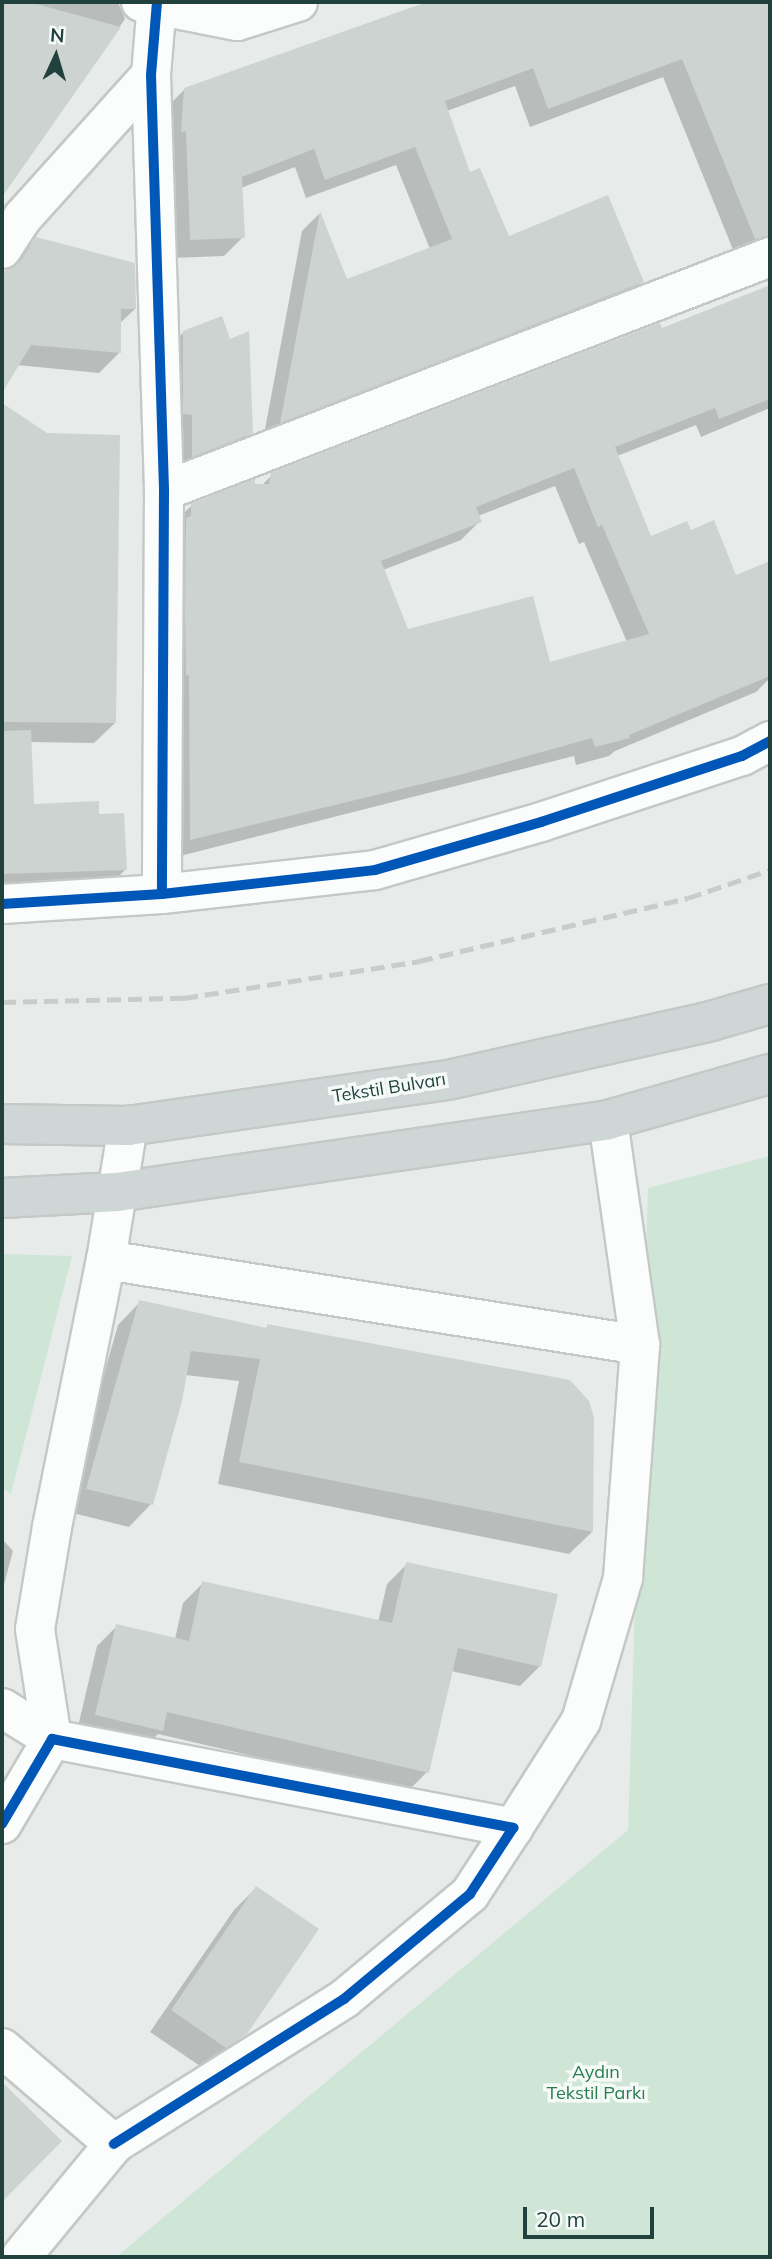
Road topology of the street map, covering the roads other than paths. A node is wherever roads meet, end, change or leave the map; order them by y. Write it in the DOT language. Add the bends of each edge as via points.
graph roads {
  1 [pos="298,2"];
  2 [pos="152,3"];
  3 [pos="151,75"];
  4 [pos="12,213"];
  5 [pos="2,249"];
  6 [pos="770,257"];
  7 [pos="164,491"];
  8 [pos="770,741"];
  9 [pos="162,894"];
  10 [pos="2,904"];
  11 [pos="770,1004"];
  12 [pos="770,1074"];
  13 [pos="608,1119"];
  14 [pos="2,1124"];
  15 [pos="128,1126"];
  16 [pos="117,1192"];
  17 [pos="2,1198"];
  18 [pos="106,1261"];
  19 [pos="640,1345"];
  20 [pos="2,1708"];
  21 [pos="52,1739"];
  22 [pos="2,1824"];
  23 [pos="513,1828"];
  24 [pos="2,2048"];
  25 [pos="114,2144"];
  26 [pos="21,2257"];
  1 -- 2 [label="street" via="237,21"];
  2 -- 3 [label="street"];
  3 -- 4 [label="street"];
  3 -- 7 [label="street"];
  4 -- 5 [label="street"];
  6 -- 7 [label="street"];
  7 -- 9 [label="street"];
  8 -- 9 [label="street" via="742,756 541,822 375,870"];
  9 -- 10 [label="street"];
  11 -- 15 [label="main road, Tekstil Bulvarı" via="448,1080"];
  12 -- 13 [label="main road"];
  13 -- 16 [label="main road"];
  13 -- 19 [label="street"];
  14 -- 15 [label="main road, Tekstil Bulvarı"];
  15 -- 16 [label="street"];
  16 -- 17 [label="main road"];
  16 -- 18 [label="street"];
  18 -- 19 [label="street"];
  18 -- 21 [label="street" via="35,1629"];
  19 -- 23 [label="street" via="623,1578 581,1721"];
  20 -- 21 [label="street"];
  21 -- 22 [label="street"];
  21 -- 23 [label="street"];
  23 -- 25 [label="street" via="470,1894 344,1999"];
  24 -- 25 [label="street"];
  25 -- 26 [label="street"];
}
